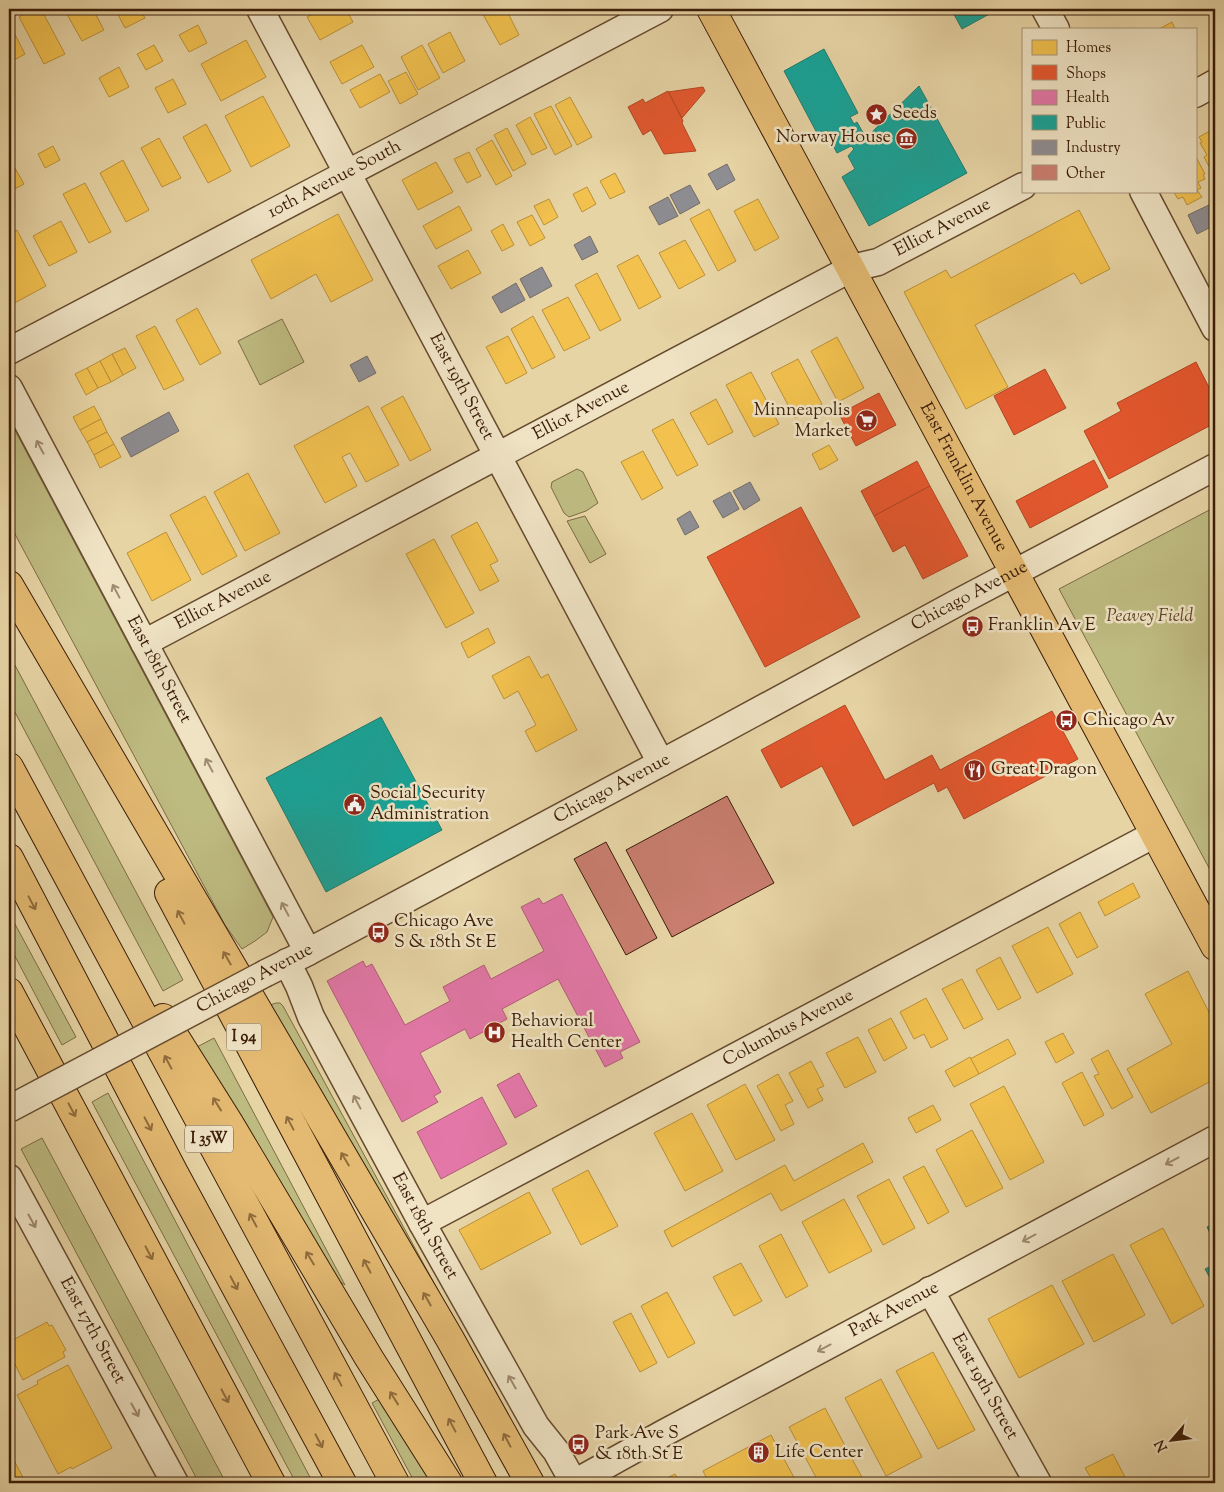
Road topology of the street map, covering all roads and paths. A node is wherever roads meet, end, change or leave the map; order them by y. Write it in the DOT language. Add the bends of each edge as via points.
graph roads {
  1 [pos="260,9"];
  2 [pos="660,9"];
  3 [pos="711,9"];
  4 [pos="1045,9"];
  5 [pos="1055,28"];
  6 [pos="1215,83"];
  7 [pos="1196,93"];
  8 [pos="347,174"];
  9 [pos="1022,187"];
  10 [pos="1144,192"];
  11 [pos="852,268"];
  12 [pos="1215,328"];
  13 [pos="9,351"];
  14 [pos="9,388"];
  15 [pos="497,456"];
  16 [pos="1215,468"];
  17 [pos="1015,573"];
  18 [pos="9,587"];
  19 [pos="144,643"];
  20 [pos="661,763"];
  21 [pos="9,767"];
  22 [pos="24,795"];
  23 [pos="1155,834"];
  24 [pos="9,859"];
  25 [pos="1215,946"];
  26 [pos="287,962"];
  27 [pos="9,992"];
  28 [pos="9,999"];
  29 [pos="49,1067"];
  30 [pos="9,1109"];
  31 [pos="1215,1139"];
  32 [pos="9,1178"];
  33 [pos="422,1223"];
  34 [pos="930,1290"];
  35 [pos="268,1478"];
  36 [pos="175,1483"];
  37 [pos="342,1483"];
  38 [pos="395,1483"];
  39 [pos="448,1483"];
  40 [pos="483,1483"];
  41 [pos="530,1483"];
  42 [pos="574,1483"];
  43 [pos="1038,1483"];
  1 -- 8 [label="street, East 19th Street"];
  2 -- 8 [label="street, 10th Avenue South"];
  3 -- 11 [label="main road, East Franklin Avenue"];
  4 -- 5 [label="street"];
  6 -- 7 [label="street"];
  8 -- 13 [label="street, 10th Avenue South"];
  8 -- 15 [label="street, East 19th Street"];
  9 -- 11 [label="street, Elliot Avenue" via="878,262"];
  10 -- 12 [label="street"];
  11 -- 15 [label="street, Elliot Avenue"];
  11 -- 17 [label="main road, East Franklin Avenue"];
  19 -- 14 [label="street, East 18th Street, one-way"];
  15 -- 19 [label="street, Elliot Avenue"];
  15 -- 20 [label="street, East 19th Street"];
  16 -- 17 [label="street, Chicago Avenue"];
  17 -- 20 [label="street, Chicago Avenue"];
  17 -- 23 [label="main road, East Franklin Avenue"];
  40 -- 18 [label="main road, I 94, one-way" via="251,1050"];
  41 -- 18 [label="main road, one-way" via="446,1330"];
  26 -- 19 [label="street, East 18th Street, one-way"];
  20 -- 26 [label="street, Chicago Avenue"];
  21 -- 22 [label="main road, I 35W"];
  38 -- 22 [label="main road, I 35W, one-way"];
  39 -- 22 [label="main road, one-way"];
  23 -- 25 [label="main road, East Franklin Avenue"];
  23 -- 33 [label="street, Columbus Avenue"];
  24 -- 37 [label="main road, I 35W, one-way"];
  26 -- 30 [label="street, Chicago Avenue, bridge"];
  33 -- 26 [label="street, East 18th Street, one-way" via="311,1017"];
  27 -- 29 [label="main road"];
  28 -- 29 [label="main road"];
  29 -- 35 [label="main road, one-way"];
  31 -- 34 [label="street, Park Avenue, one-way"];
  32 -- 36 [label="street, East 17th Street, one-way"];
  42 -- 33 [label="street, East 18th Street, one-way" via="556,1450 536,1426"];
  34 -- 42 [label="street, Park Avenue, one-way"];
  34 -- 43 [label="street, East 19th Street"];
}
